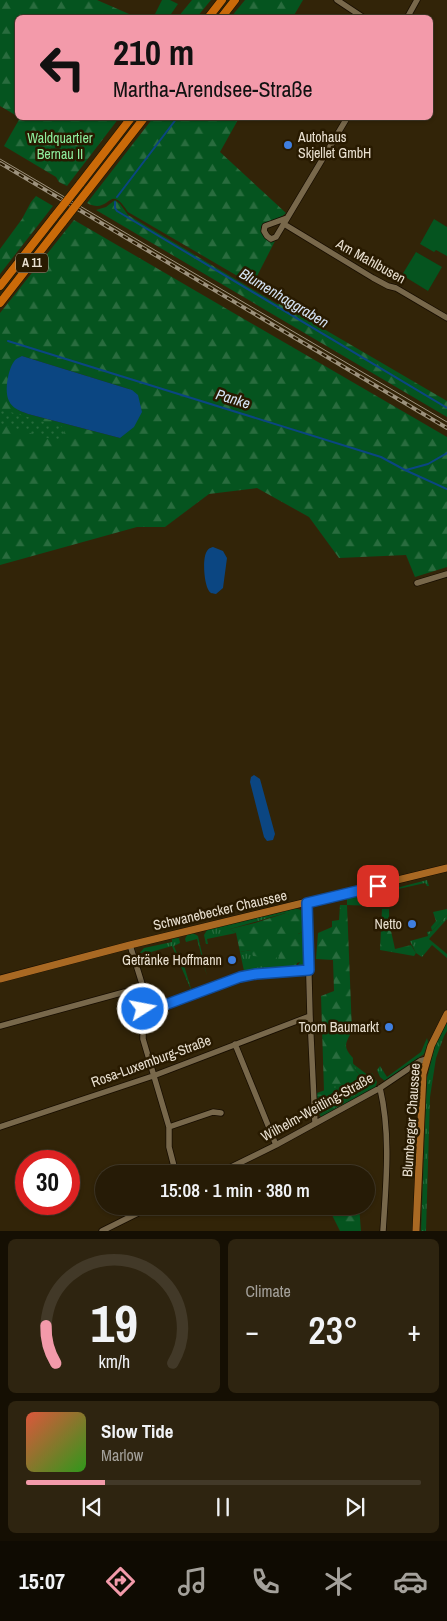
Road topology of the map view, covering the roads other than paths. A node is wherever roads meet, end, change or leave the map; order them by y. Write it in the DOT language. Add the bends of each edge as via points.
graph roads {
  1 [pos="222,0"];
  2 [pos="235,0"];
  3 [pos="338,0"];
  4 [pos="417,0"];
  5 [pos="210,15"];
  6 [pos="223,15"];
  7 [pos="360,15"];
  8 [pos="409,15"];
  9 [pos="129,120"];
  10 [pos="142,120"];
  11 [pos="346,120"];
  12 [pos="0,286"];
  13 [pos="0,303"];
  14 [pos="447,318"];
  15 [pos="447,574"];
  16 [pos="417,583"];
  17 [pos="447,868"];
  18 [pos="307,903"];
  19 [pos="130,945"];
  20 [pos="309,970"];
  21 [pos="0,978"];
  22 [pos="142,987"];
  23 [pos="143,1009"];
  24 [pos="447,1014"];
  25 [pos="310,1016"];
  26 [pos="0,1026"];
  27 [pos="235,1044"];
  28 [pos="427,1059"];
  29 [pos="153,1076"];
  30 [pos="380,1088"];
  31 [pos="221,1113"];
  32 [pos="315,1123"];
  33 [pos="0,1127"];
  34 [pos="169,1127"];
  35 [pos="276,1144"];
  36 [pos="174,1165"];
  37 [pos="235,1165"];
  38 [pos="134,1215"];
  39 [pos="102,1231"];
  40 [pos="383,1231"];
  41 [pos="416,1231"];
  1 -- 5 [label="highway"];
  2 -- 6 [label="highway"];
  3 -- 7 [label="street"];
  4 -- 8 [label="street"];
  9 -- 12 [label="highway, A 11, bridge"];
  10 -- 13 [label="highway, A 11, bridge"];
  11 -- 14 [label="street, Am Mahlbusen" via="285,221 337,257"];
  15 -- 16 [label="street"];
  17 -- 18 [label="main road, Schwanebecker Chaussee"];
  18 -- 19 [label="main road, Schwanebecker Chaussee"];
  18 -- 20 [label="street"];
  19 -- 21 [label="main road, Schwanebecker Chaussee"];
  19 -- 22 [label="street"];
  20 -- 23 [label="street" via="248,975 154,1009"];
  20 -- 25 [label="street"];
  22 -- 23 [label="street"];
  22 -- 26 [label="street"];
  23 -- 29 [label="street" via="143,1040"];
  24 -- 28 [label="main road, Blumberger Chaussee"];
  25 -- 27 [label="street, Rosa-Luxemburg-Straße"];
  25 -- 32 [label="street"];
  27 -- 29 [label="street, Rosa-Luxemburg-Straße"];
  27 -- 35 [label="street"];
  28 -- 30 [label="street, Wilhelm-Weitling-Straße"];
  28 -- 41 [label="main road, Blumberger Chaussee" via="423,1074"];
  29 -- 33 [label="street, Rosa-Luxemburg-Straße"];
  29 -- 34 [label="street"];
  30 -- 32 [label="street, Wilhelm-Weitling-Straße"];
  30 -- 40 [label="street" via="387,1142"];
  31 -- 34 [label="street" via="213,1112"];
  32 -- 35 [label="street, Wilhelm-Weitling-Straße"];
  34 -- 36 [label="street"];
  35 -- 37 [label="street, Wilhelm-Weitling-Straße"];
  38 -- 39 [label="street"];
}
